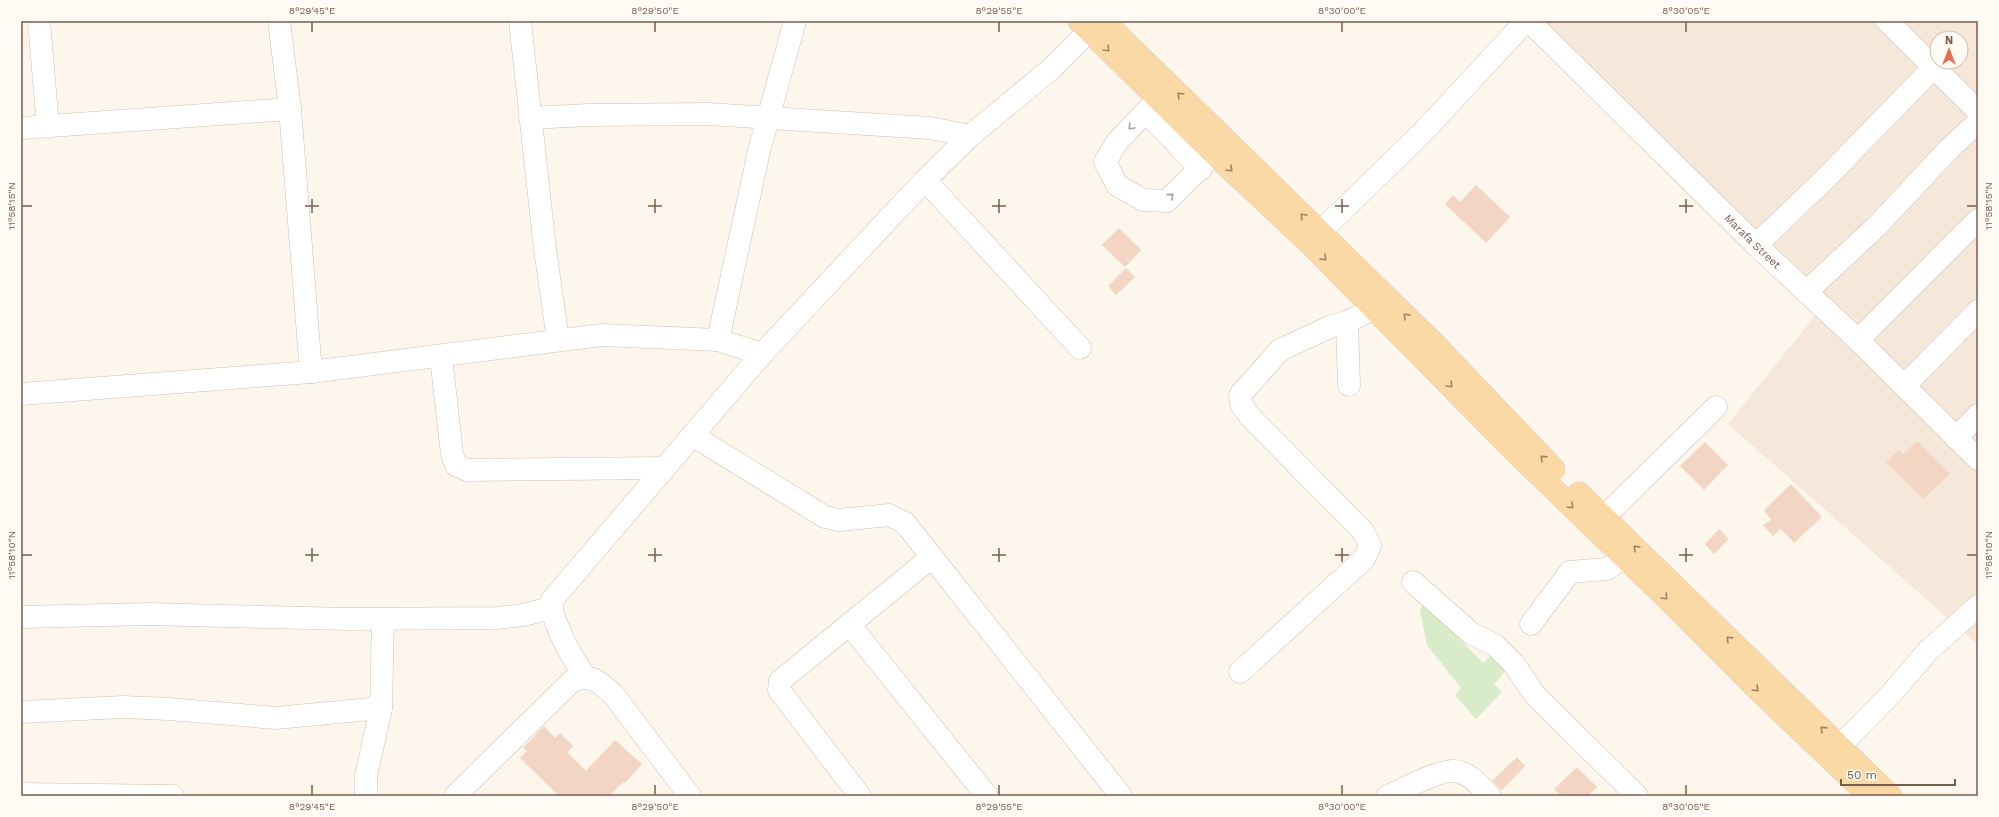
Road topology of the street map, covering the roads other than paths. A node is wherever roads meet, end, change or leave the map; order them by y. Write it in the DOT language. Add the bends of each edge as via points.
graph roads {
  1 [pos="39,21"];
  2 [pos="279,21"];
  3 [pos="520,21"];
  4 [pos="795,21"];
  5 [pos="1887,21"];
  6 [pos="1091,24"];
  7 [pos="1537,24"];
  8 [pos="1929,62"];
  9 [pos="1931,70"];
  10 [pos="1937,70"];
  11 [pos="1152,105"];
  12 [pos="290,109"];
  13 [pos="1978,111"];
  14 [pos="530,118"];
  15 [pos="768,118"];
  16 [pos="1978,122"];
  17 [pos="1184,124"];
  18 [pos="48,127"];
  19 [pos="21,128"];
  20 [pos="970,136"];
  21 [pos="1207,162"];
  22 [pos="925,180"];
  23 [pos="1978,220"];
  24 [pos="1320,232"];
  25 [pos="1756,245"];
  26 [pos="1806,292"];
  27 [pos="1374,308"];
  28 [pos="1978,310"];
  29 [pos="1347,322"];
  30 [pos="558,340"];
  31 [pos="718,340"];
  32 [pos="1858,340"];
  33 [pos="1080,348"];
  34 [pos="1428,350"];
  35 [pos="762,354"];
  36 [pos="441,357"];
  37 [pos="311,372"];
  38 [pos="1349,385"];
  39 [pos="1904,386"];
  40 [pos="21,394"];
  41 [pos="1716,407"];
  42 [pos="1978,415"];
  43 [pos="692,435"];
  44 [pos="1956,438"];
  45 [pos="1978,459"];
  46 [pos="664,468"];
  47 [pos="1604,517"];
  48 [pos="932,557"];
  49 [pos="1623,558"];
  50 [pos="1413,582"];
  51 [pos="1978,606"];
  52 [pos="551,608"];
  53 [pos="21,617"];
  54 [pos="383,619"];
  55 [pos="850,624"];
  56 [pos="1531,624"];
  57 [pos="1240,672"];
  58 [pos="585,677"];
  59 [pos="381,708"];
  60 [pos="21,712"];
  61 [pos="1840,746"];
  62 [pos="21,794"];
  63 [pos="173,796"];
  64 [pos="366,796"];
  65 [pos="455,796"];
  66 [pos="690,796"];
  67 [pos="860,796"];
  68 [pos="987,796"];
  69 [pos="1121,796"];
  70 [pos="1388,796"];
  71 [pos="1490,796"];
  72 [pos="1637,796"];
  73 [pos="1869,796"];
  74 [pos="1891,796"];
  1 -- 18 [label="street"];
  2 -- 12 [label="street"];
  3 -- 14 [label="street"];
  4 -- 15 [label="street"];
  5 -- 8 [label="street"];
  6 -- 11 [label="main road, one-way"];
  17 -- 6 [label="main road, one-way"];
  6 -- 20 [label="street" via="1051,69"];
  7 -- 24 [label="street"];
  7 -- 25 [label="street, Marafa Street"];
  9 -- 25 [label="street" via="1826,178"];
  10 -- 13 [label="street"];
  11 -- 17 [label="main road"];
  11 -- 21 [label="street, one-way" via="1117,142 1105,162 1117,185 1143,200 1167,201"];
  12 -- 18 [label="street"];
  12 -- 37 [label="street"];
  14 -- 15 [label="street" via="708,114"];
  14 -- 30 [label="street"];
  15 -- 20 [label="street" via="930,128"];
  15 -- 31 [label="street"];
  16 -- 26 [label="street" via="1948,149 1876,227"];
  17 -- 21 [label="main road"];
  24 -- 17 [label="main road, one-way"];
  18 -- 19 [label="street"];
  20 -- 22 [label="street"];
  21 -- 27 [label="main road, one-way" via="1310,244"];
  22 -- 33 [label="street"];
  22 -- 35 [label="street"];
  23 -- 32 [label="street"];
  34 -- 24 [label="main road, one-way"];
  25 -- 26 [label="street, Marafa Street"];
  26 -- 32 [label="street, Marafa Street"];
  27 -- 29 [label="street"];
  27 -- 34 [label="main road"];
  28 -- 39 [label="street"];
  29 -- 38 [label="street"];
  29 -- 57 [label="street" via="1332,326 1280,350 1240,395 1241,404 1251,418 1363,531 1370,546 1364,559"];
  30 -- 31 [label="street" via="602,335"];
  30 -- 36 [label="street"];
  31 -- 35 [label="street"];
  32 -- 39 [label="street, Marafa Street"];
  47 -- 34 [label="main road, one-way"];
  34 -- 49 [label="main road, one-way" via="1513,450"];
  35 -- 43 [label="street"];
  36 -- 37 [label="street"];
  36 -- 46 [label="street" via="452,454 456,465 467,470"];
  37 -- 40 [label="street"];
  39 -- 44 [label="street, Marafa Street"];
  41 -- 47 [label="street"];
  42 -- 44 [label="street"];
  43 -- 46 [label="street"];
  43 -- 48 [label="street" via="826,517 839,520 889,516 905,523"];
  44 -- 45 [label="street, Marafa Street"];
  46 -- 52 [label="street" via="552,600"];
  61 -- 47 [label="main road, one-way"];
  48 -- 55 [label="street"];
  48 -- 69 [label="street"];
  49 -- 56 [label="street" via="1607,569 1570,572"];
  49 -- 73 [label="main road, one-way"];
  50 -- 72 [label="street" via="1472,634 1495,645 1514,664 1535,695"];
  51 -- 61 [label="street" via="1928,651 1891,694"];
  52 -- 54 [label="street" via="497,618"];
  52 -- 58 [label="street" via="571,655"];
  53 -- 54 [label="street" via="149,614"];
  54 -- 59 [label="street"];
  55 -- 67 [label="street" via="780,681 778,690"];
  55 -- 68 [label="street"];
  58 -- 65 [label="street" via="572,681"];
  58 -- 66 [label="street" via="596,680 613,694"];
  59 -- 60 [label="street" via="276,718 123,707"];
  59 -- 64 [label="street" via="366,776"];
  61 -- 74 [label="main road"];
  62 -- 63 [label="street"];
  70 -- 71 [label="street" via="1450,771 1462,773"];
}
